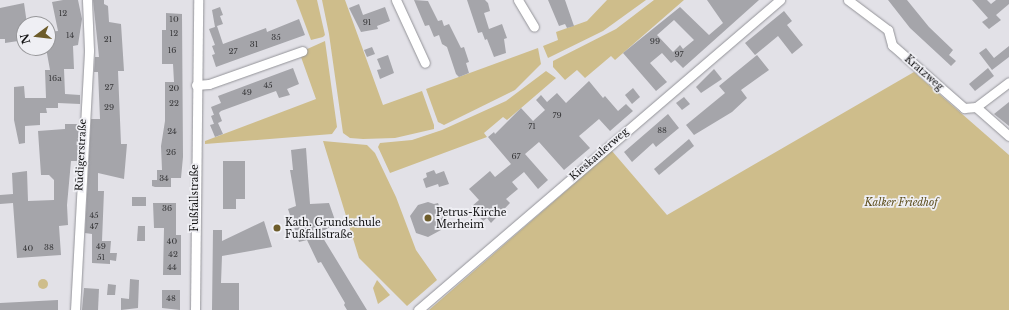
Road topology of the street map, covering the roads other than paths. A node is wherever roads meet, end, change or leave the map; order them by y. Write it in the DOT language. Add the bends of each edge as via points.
graph roads {
  1 [pos="87,0"];
  2 [pos="198,0"];
  3 [pos="396,0"];
  4 [pos="518,0"];
  5 [pos="780,0"];
  6 [pos="848,0"];
  7 [pos="534,27"];
  8 [pos="302,51"];
  9 [pos="425,63"];
  10 [pos="1009,82"];
  11 [pos="196,85"];
  12 [pos="976,107"];
  13 [pos="1009,136"];
  14 [pos="75,310"];
  15 [pos="195,310"];
  16 [pos="418,310"];
  1 -- 14 [label="street, Rüdigerstraße" via="89,50"];
  2 -- 11 [label="street, Fußfallstraße"];
  3 -- 9 [label="street"];
  4 -- 7 [label="street"];
  5 -- 16 [label="street, Kieskaulerweg"];
  6 -- 12 [label="street, Kratzweg" via="888,30 892,45 964,108"];
  8 -- 11 [label="street" via="209,84"];
  10 -- 12 [label="street"];
  11 -- 15 [label="street, Fußfallstraße"];
  12 -- 13 [label="street, Kratzweg"];
}
